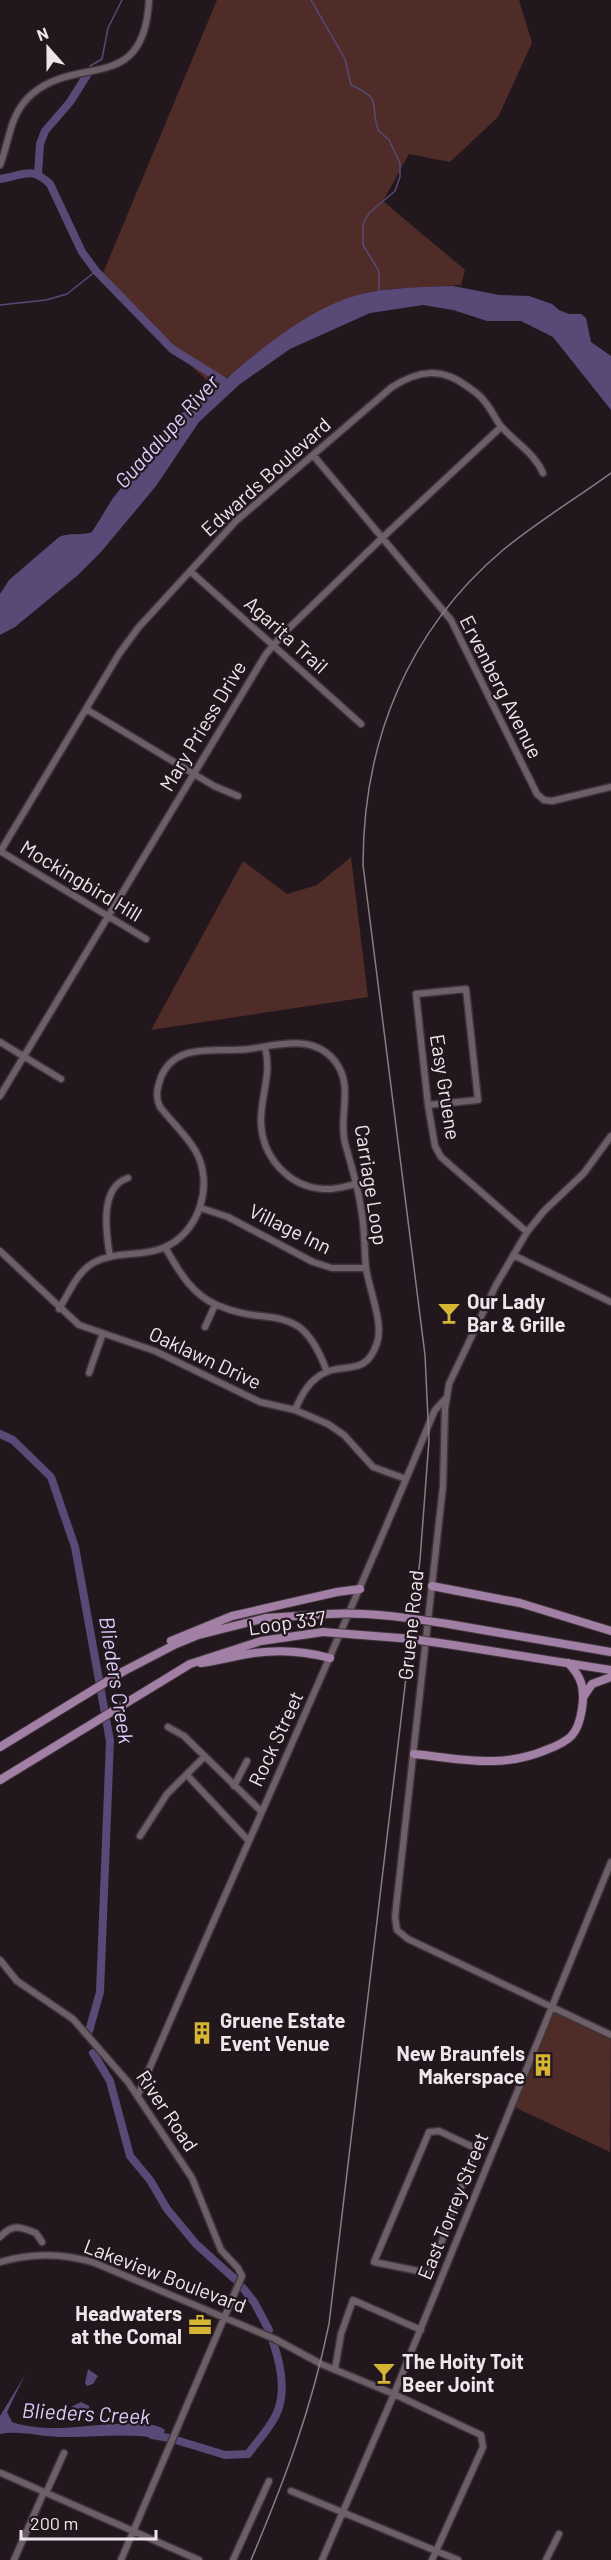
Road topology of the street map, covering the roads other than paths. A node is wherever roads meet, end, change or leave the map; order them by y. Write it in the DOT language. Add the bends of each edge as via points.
graph roads {
  1 [pos="149,0"];
  2 [pos="0,165"];
  3 [pos="501,427"];
  4 [pos="313,456"];
  5 [pos="543,473"];
  6 [pos="382,538"];
  7 [pos="190,571"];
  8 [pos="272,646"];
  9 [pos="86,709"];
  10 [pos="361,724"];
  11 [pos="193,774"];
  12 [pos="611,787"];
  13 [pos="238,796"];
  14 [pos="0,852"];
  15 [pos="108,916"];
  16 [pos="146,939"];
  17 [pos="0,1042"];
  18 [pos="265,1047"];
  19 [pos="24,1056"];
  20 [pos="61,1079"];
  21 [pos="0,1096"];
  22 [pos="428,1105"];
  23 [pos="611,1136"];
  24 [pos="128,1178"];
  25 [pos="356,1184"];
  26 [pos="201,1208"];
  27 [pos="527,1232"];
  28 [pos="165,1247"];
  29 [pos="0,1251"];
  30 [pos="513,1256"];
  31 [pos="110,1257"];
  32 [pos="366,1268"];
  33 [pos="611,1302"];
  34 [pos="215,1305"];
  35 [pos="60,1309"];
  36 [pos="205,1327"];
  37 [pos="103,1333"];
  38 [pos="327,1372"];
  39 [pos="89,1373"];
  40 [pos="446,1398"];
  41 [pos="295,1410"];
  42 [pos="406,1479"];
  43 [pos="432,1586"];
  44 [pos="360,1589"];
  45 [pos="611,1631"];
  46 [pos="611,1652"];
  47 [pos="330,1658"];
  48 [pos="190,1664"];
  49 [pos="568,1664"];
  50 [pos="611,1670"];
  51 [pos="124,1671"];
  52 [pos="611,1677"];
  53 [pos="584,1696"];
  54 [pos="168,1728"];
  55 [pos="0,1747"];
  56 [pos="414,1754"];
  57 [pos="205,1756"];
  58 [pos="247,1761"];
  59 [pos="187,1775"];
  60 [pos="0,1780"];
  61 [pos="234,1786"];
  62 [pos="261,1811"];
  63 [pos="140,1836"];
  64 [pos="248,1840"];
  65 [pos="611,1862"];
  66 [pos="0,1960"];
  67 [pos="552,2007"];
  68 [pos="611,2035"];
  69 [pos="138,2095"];
  70 [pos="0,2237"];
  71 [pos="42,2242"];
  72 [pos="440,2246"];
  73 [pos="453,2250"];
  74 [pos="0,2262"];
  75 [pos="225,2317"];
  76 [pos="420,2330"];
  77 [pos="334,2369"];
  78 [pos="394,2394"];
  79 [pos="64,2453"];
  80 [pos="1,2473"];
  81 [pos="269,2481"];
  82 [pos="291,2491"];
  83 [pos="45,2492"];
  84 [pos="342,2511"];
  85 [pos="134,2530"];
  86 [pos="559,2534"];
  87 [pos="436,2551"];
  88 [pos="14,2560"];
  89 [pos="121,2560"];
  90 [pos="200,2560"];
  91 [pos="233,2560"];
  92 [pos="322,2560"];
  93 [pos="432,2560"];
  94 [pos="458,2560"];
  95 [pos="546,2560"];
  1 -- 2 [label="street" via="143,34 126,58 116,66 82,73 32,94 11,123"];
  3 -- 4 [label="street, Edwards Boulevard" via="484,401 461,382 444,373 429,372 392,387"];
  3 -- 5 [label="street, Edwards Boulevard" via="536,459"];
  3 -- 6 [label="street, Mary Priess Drive"];
  4 -- 6 [label="street, Ervenberg Avenue"];
  4 -- 7 [label="street, Edwards Boulevard" via="236,521"];
  6 -- 8 [label="street, Mary Priess Drive"];
  6 -- 12 [label="street, Ervenberg Avenue" via="454,624 537,794 552,801"];
  7 -- 8 [label="street, Agarita Trail"];
  7 -- 9 [label="street, Edwards Boulevard" via="127,642"];
  8 -- 10 [label="street, Agarita Trail"];
  8 -- 11 [label="street, Mary Priess Drive"];
  9 -- 11 [label="street"];
  9 -- 14 [label="street, Edwards Boulevard"];
  11 -- 13 [label="street"];
  11 -- 15 [label="street, Mary Priess Drive"];
  14 -- 15 [label="street, Mockingbird Hill"];
  15 -- 16 [label="street, Mockingbird Hill"];
  15 -- 19 [label="street, Mary Priess Drive"];
  17 -- 19 [label="street"];
  18 -- 25 [label="street, Carriage Loop" via="294,1042 309,1044 329,1055 340,1068 346,1087 344,1134"];
  18 -- 25 [label="street" via="268,1079 261,1127 273,1161 305,1185 326,1189"];
  18 -- 26 [label="street, Carriage Loop" via="181,1055 168,1064 156,1089 160,1107 195,1150 201,1165"];
  19 -- 20 [label="street"];
  19 -- 21 [label="street, Mary Priess Drive"];
  22 -- 22 [label="street, Easy Gruene" via="416,994 466,989 478,1100"];
  22 -- 27 [label="street, Easy Gruene" via="435,1146 441,1157"];
  23 -- 27 [label="street, Gruene Road" via="584,1173"];
  24 -- 31 [label="street" via="112,1188 106,1234"];
  25 -- 32 [label="street, Carriage Loop" via="362,1209"];
  26 -- 28 [label="street" via="188,1230"];
  26 -- 32 [label="street, Village Inn" via="228,1217 313,1262 332,1268"];
  27 -- 30 [label="street, Gruene Road"];
  28 -- 31 [label="street"];
  28 -- 34 [label="street" via="192,1288"];
  29 -- 35 [label="street, Oaklawn Drive"];
  30 -- 33 [label="street"];
  30 -- 40 [label="street, Gruene Road" via="454,1369"];
  31 -- 35 [label="street" via="87,1267"];
  32 -- 38 [label="street, Carriage Loop" via="378,1341 364,1363"];
  34 -- 36 [label="street"];
  34 -- 38 [label="street" via="279,1317 296,1325 310,1337"];
  35 -- 37 [label="street, Oaklawn Drive" via="79,1325"];
  37 -- 39 [label="street"];
  37 -- 41 [label="street, Oaklawn Drive" via="154,1351 260,1402"];
  38 -- 41 [label="street, Carriage Loop" via="304,1389"];
  40 -- 42 [label="street, Rock Street" via="435,1410"];
  40 -- 43 [label="street, Gruene Road" via="443,1486"];
  41 -- 42 [label="street, Oaklawn Drive" via="336,1429 374,1467"];
  42 -- 44 [label="street, Rock Street"];
  43 -- 45 [label="main road" via="520,1603"];
  43 -- 56 [label="street, Gruene Road"];
  44 -- 47 [label="street, Rock Street"];
  44 -- 51 [label="main road" via="232,1616 158,1647"];
  46 -- 51 [label="main road, Loop 337, bridge" via="370,1613 328,1614 266,1618 198,1635"];
  47 -- 48 [label="main road" via="278,1651"];
  47 -- 62 [label="street, Rock Street"];
  48 -- 49 [label="main road, Loop 337, bridge" via="261,1641 323,1632 412,1639"];
  48 -- 60 [label="main road, Loop 337"];
  49 -- 50 [label="main road, Loop 337"];
  49 -- 53 [label="main road" via="579,1675"];
  51 -- 55 [label="main road, Loop 337"];
  52 -- 53 [label="main road" via="592,1684"];
  53 -- 56 [label="main road" via="580,1720 571,1738 531,1756 488,1762"];
  54 -- 57 [label="street" via="184,1736"];
  56 -- 67 [label="street, Gruene Road" via="395,1917 397,1930 408,1939"];
  57 -- 59 [label="street"];
  57 -- 61 [label="street"];
  58 -- 61 [label="street"];
  59 -- 63 [label="street" via="167,1794"];
  59 -- 64 [label="street"];
  61 -- 62 [label="street"];
  62 -- 64 [label="street, Rock Street"];
  64 -- 69 [label="street, Rock Street"];
  65 -- 67 [label="street, East Torrey Street"];
  66 -- 69 [label="street, River Road" via="17,1981 73,2019"];
  67 -- 68 [label="street, Gruene Road"];
  67 -- 73 [label="street, East Torrey Street"];
  69 -- 75 [label="street, River Road" via="192,2178 220,2250 241,2273 242,2281"];
  70 -- 71 [label="street" via="15,2226 36,2233"];
  72 -- 72 [label="street" via="428,2272 374,2262 429,2132 439,2131 475,2148"];
  72 -- 73 [label="street"];
  73 -- 76 [label="street, East Torrey Street"];
  74 -- 75 [label="street, Lakeview Boulevard" via="35,2256 76,2258 125,2274"];
  75 -- 77 [label="street, Lakeview Boulevard"];
  75 -- 85 [label="street"];
  76 -- 77 [label="street" via="353,2300"];
  76 -- 78 [label="street, East Torrey Street"];
  77 -- 78 [label="street, Lakeview Boulevard"];
  78 -- 84 [label="street, East Torrey Street"];
  78 -- 87 [label="street, Lakeview Boulevard" via="482,2435 483,2447"];
  79 -- 83 [label="street"];
  80 -- 83 [label="street"];
  81 -- 91 [label="street"];
  82 -- 84 [label="street"];
  83 -- 85 [label="street"];
  83 -- 88 [label="street"];
  84 -- 87 [label="street"];
  84 -- 92 [label="street, East Torrey Street"];
  85 -- 89 [label="street"];
  85 -- 90 [label="street"];
  86 -- 95 [label="street"];
  87 -- 93 [label="street"];
  87 -- 94 [label="street"];
}
